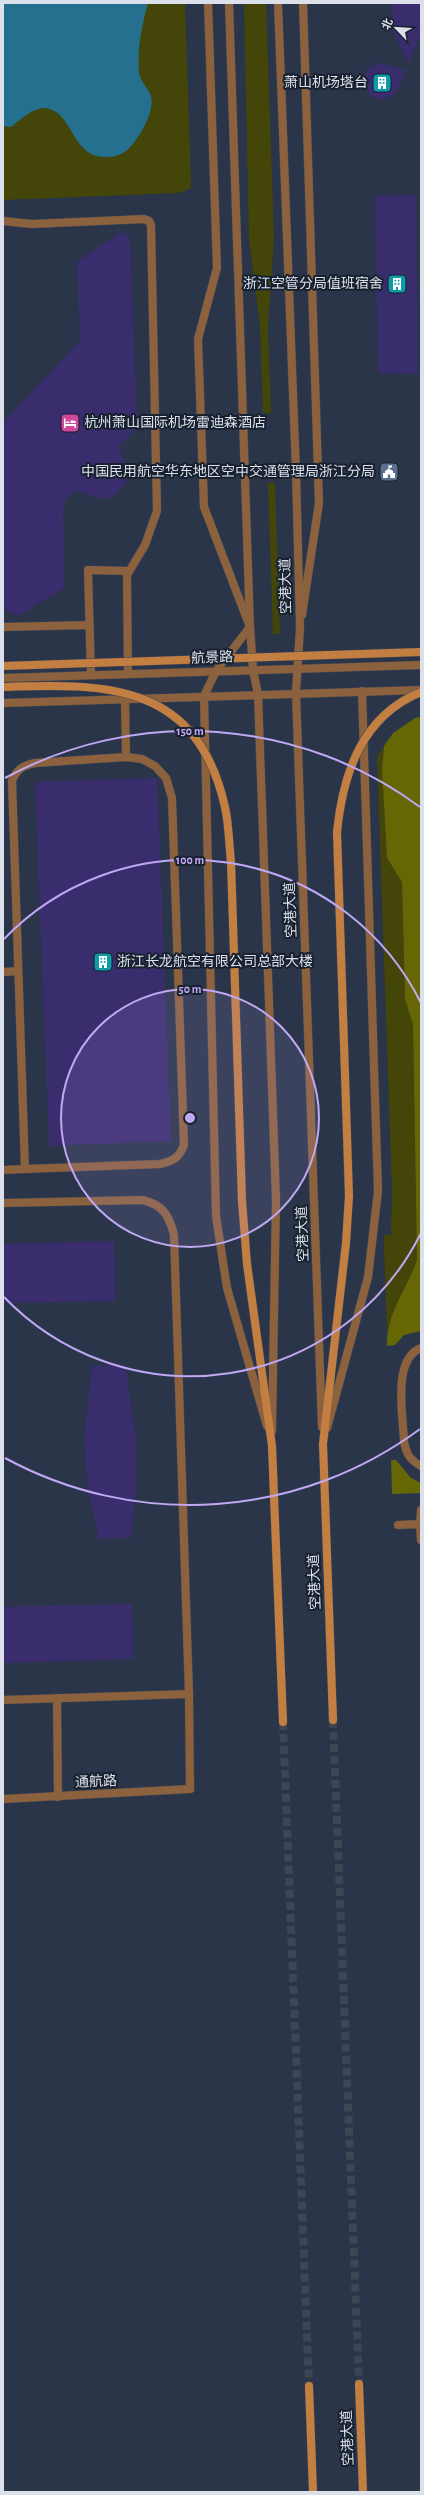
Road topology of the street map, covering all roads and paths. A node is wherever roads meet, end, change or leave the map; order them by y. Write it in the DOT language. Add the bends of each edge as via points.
graph roads {
  1 [pos="208,3"];
  2 [pos="230,3"];
  3 [pos="278,3"];
  4 [pos="303,3"];
  5 [pos="3,221"];
  6 [pos="129,570"];
  7 [pos="89,625"];
  8 [pos="300,626"];
  9 [pos="3,627"];
  10 [pos="250,627"];
  11 [pos="421,652"];
  12 [pos="421,665"];
  13 [pos="3,666"];
  14 [pos="297,668"];
  15 [pos="253,670"];
  16 [pos="216,671"];
  17 [pos="128,674"];
  18 [pos="91,675"];
  19 [pos="3,678"];
  20 [pos="3,687"];
  21 [pos="421,691"];
  22 [pos="362,692"];
  23 [pos="296,693"];
  24 [pos="258,694"];
  25 [pos="204,696"];
  26 [pos="125,699"];
  27 [pos="3,702"];
  28 [pos="126,757"];
  29 [pos="3,972"];
  30 [pos="18,972"];
  31 [pos="25,1169"];
  32 [pos="3,1170"];
  33 [pos="3,1203"];
  34 [pos="421,1348"];
  35 [pos="323,1444"];
  36 [pos="272,1446"];
  37 [pos="421,1466"];
  38 [pos="421,1510"];
  39 [pos="420,1524"];
  40 [pos="398,1525"];
  41 [pos="421,1540"];
  42 [pos="189,1694"];
  43 [pos="57,1698"];
  44 [pos="3,1700"];
  45 [pos="333,1720"];
  46 [pos="283,1722"];
  47 [pos="58,1797"];
  48 [pos="3,1799"];
  49 [pos="359,2384"];
  50 [pos="309,2386"];
  51 [pos="313,2492"];
  52 [pos="363,2492"];
  1 -- 10 [label="street" via="217,268 198,339 204,507"];
  2 -- 10 [label="street, 空港大道"];
  3 -- 8 [label="street, 空港大道"];
  4 -- 8 [label="street" via="319,503"];
  5 -- 6 [label="street" via="32,224 144,219 151,225 157,511 145,545"];
  6 -- 7 [label="street" via="88,570"];
  6 -- 17 [label="street" via="126,585"];
  7 -- 9 [label="street"];
  7 -- 18 [label="street"];
  8 -- 14 [label="street, 空港大道"];
  10 -- 15 [label="street, 空港大道"];
  10 -- 16 [label="street"];
  11 -- 13 [label="main road, bridge"];
  12 -- 14 [label="street, 航景路"];
  14 -- 15 [label="street, 航景路"];
  14 -- 23 [label="street, 空港大道"];
  15 -- 16 [label="street, 航景路"];
  15 -- 24 [label="street, 空港大道"];
  16 -- 17 [label="street, 航景路"];
  16 -- 25 [label="street"];
  17 -- 18 [label="street, 航景路"];
  18 -- 19 [label="street, 航景路"];
  20 -- 36 [label="main road, 空港大道, bridge" via="68,685 106,688 134,694 160,707 184,724 201,747 213,771 225,807 231,862 242,1202 247,1264"];
  21 -- 22 [label="street"];
  21 -- 35 [label="main road, 空港大道, bridge" via="384,714 366,736 351,764 340,798 337,832 348,1196 346,1243"];
  22 -- 23 [label="street"];
  22 -- 35 [label="street" via="378,1191 368,1277"];
  23 -- 24 [label="street"];
  23 -- 35 [label="street, 空港大道"];
  24 -- 25 [label="street"];
  24 -- 36 [label="street, 空港大道" via="276,1199"];
  25 -- 26 [label="street"];
  25 -- 36 [label="street" via="216,1216 227,1288"];
  26 -- 27 [label="street"];
  26 -- 28 [label="street"];
  28 -- 30 [label="street" via="35,763 24,765 16,771 12,781 12,792"];
  28 -- 31 [label="street" via="142,759 154,766 166,778 172,798 184,1145 180,1155 172,1161 160,1164"];
  29 -- 30 [label="street"];
  30 -- 31 [label="street"];
  31 -- 32 [label="street"];
  33 -- 42 [label="street" via="143,1200 164,1209 170,1219 174,1235"];
  34 -- 37 [label="street" via="412,1351 405,1361 402,1372 406,1452 412,1461"];
  35 -- 45 [label="main road, 空港大道"];
  36 -- 46 [label="main road, 空港大道"];
  38 -- 39 [label="street"];
  39 -- 40 [label="street"];
  39 -- 41 [label="street"];
  42 -- 43 [label="street"];
  42 -- 47 [label="street, 通航路" via="190,1789"];
  43 -- 44 [label="street"];
  43 -- 47 [label="street"];
  47 -- 48 [label="street, 通航路"];
  49 -- 52 [label="main road, 空港大道"];
  50 -- 51 [label="main road"];
}
